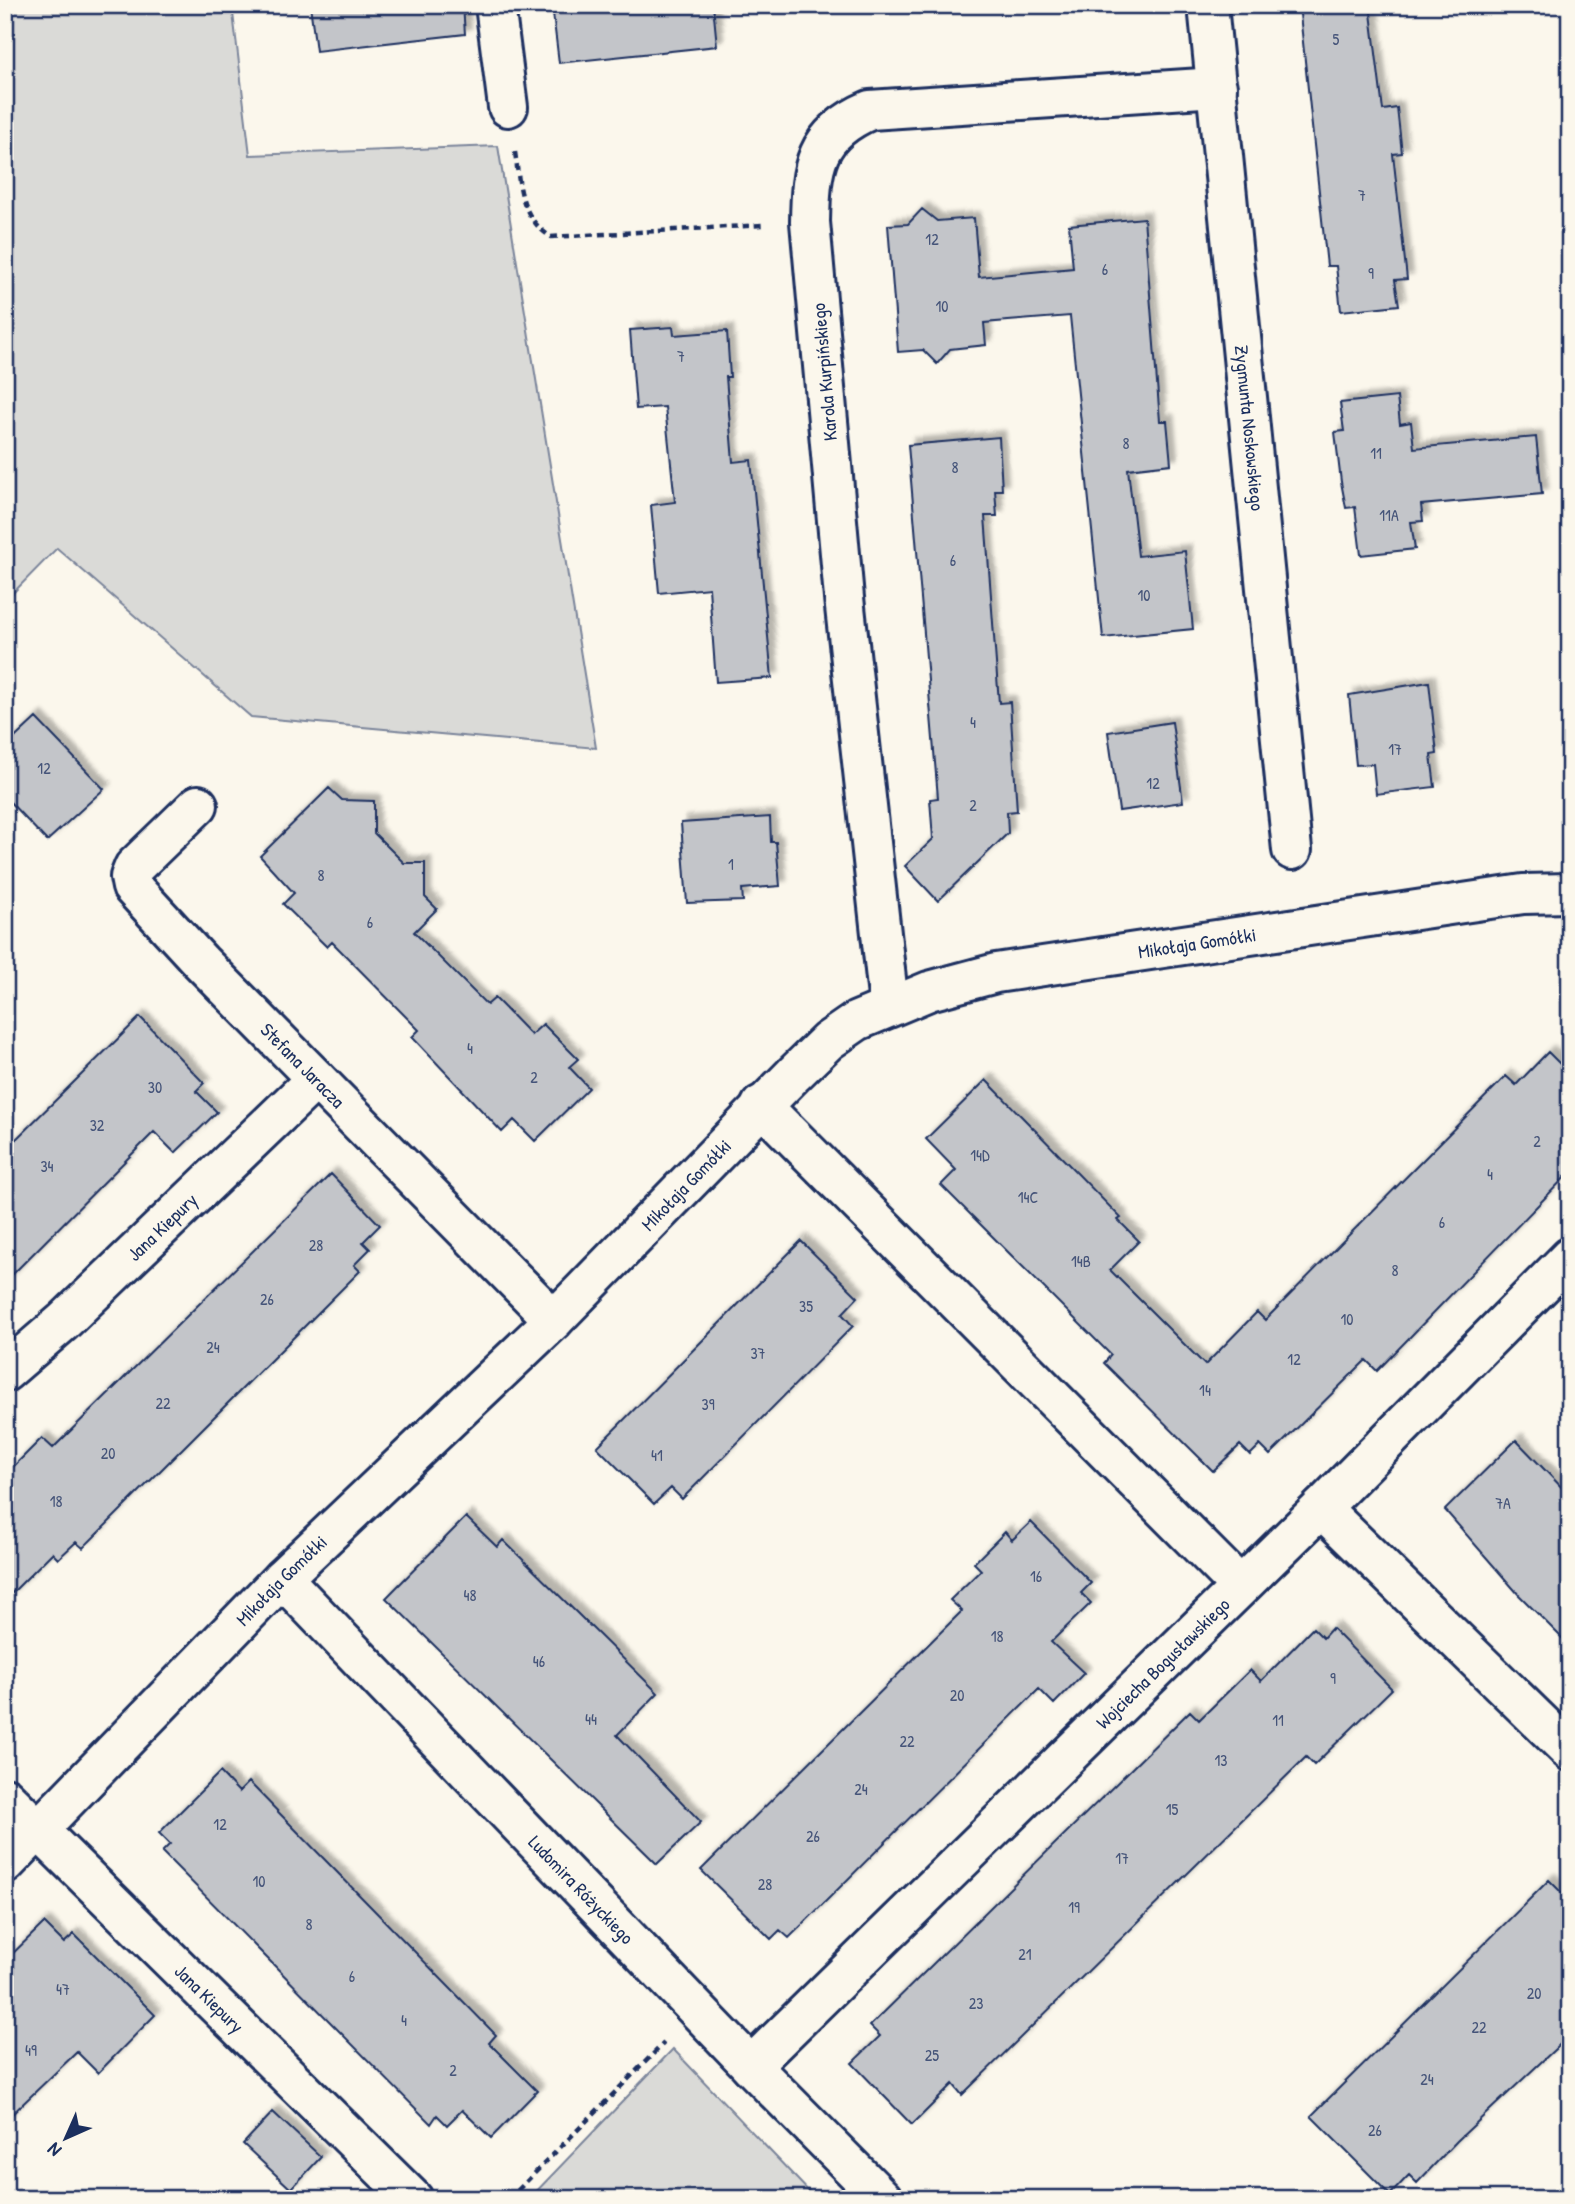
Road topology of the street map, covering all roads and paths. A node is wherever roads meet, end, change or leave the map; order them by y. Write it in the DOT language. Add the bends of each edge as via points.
graph roads {
  1 [pos="495,5"];
  2 [pos="1208,5"];
  3 [pos="1217,87"];
  4 [pos="508,107"];
  5 [pos="810,222"];
  6 [pos="198,805"];
  7 [pos="1292,850"];
  8 [pos="1570,893"];
  9 [pos="889,1006"];
  10 [pos="316,1079"];
  11 [pos="761,1105"];
  12 [pos="1570,1257"];
  13 [pos="554,1320"];
  14 [pos="5,1372"];
  15 [pos="1321,1508"];
  16 [pos="282,1578"];
  17 [pos="1240,1586"];
  18 [pos="1570,1751"];
  19 [pos="5,1797"];
  20 [pos="39,1830"];
  21 [pos="5,1864"];
  22 [pos="698,2010"];
  23 [pos="751,2066"];
  24 [pos="413,2199"];
  25 [pos="509,2199"];
  26 [pos="883,2199"];
  1 -- 4 [label="street"];
  2 -- 3 [label="street, Zygmunta Noskowskiego"];
  3 -- 5 [label="street, Karola Kurpińskiego" via="870,110 848,120 817,159 811,177"];
  3 -- 7 [label="street, Zygmunta Noskowskiego"];
  4 -- 5 [label="path" via="523,208 537,228 551,237"];
  5 -- 9 [label="street, Karola Kurpińskiego" via="844,598"];
  6 -- 10 [label="street, Stefana Jaracza" via="134,867 132,887"];
  8 -- 9 [label="street, Mikołaja Gomółki" via="1523,894 1044,964"];
  9 -- 11 [label="street, Mikołaja Gomółki" via="828,1041"];
  10 -- 13 [label="street, Stefana Jaracza"];
  10 -- 14 [label="street, Jana Kiepury"];
  11 -- 13 [label="street, Mikołaja Gomółki"];
  11 -- 17 [label="street"];
  12 -- 15 [label="street, Wojciecha Bogusławskiego"];
  13 -- 16 [label="street, Mikołaja Gomółki"];
  15 -- 17 [label="street, Wojciecha Bogusławskiego"];
  15 -- 18 [label="street"];
  16 -- 20 [label="street, Mikołaja Gomółki"];
  16 -- 22 [label="street, Ludomira Różyckiego"];
  17 -- 23 [label="street, Wojciecha Bogusławskiego"];
  19 -- 20 [label="street, Jana Kiepury"];
  20 -- 21 [label="street, Mikołaja Gomółki"];
  20 -- 24 [label="street, Jana Kiepury"];
  22 -- 23 [label="street, Ludomira Różyckiego"];
  22 -- 25 [label="path"];
  23 -- 26 [label="street, Ludomira Różyckiego"];
}
